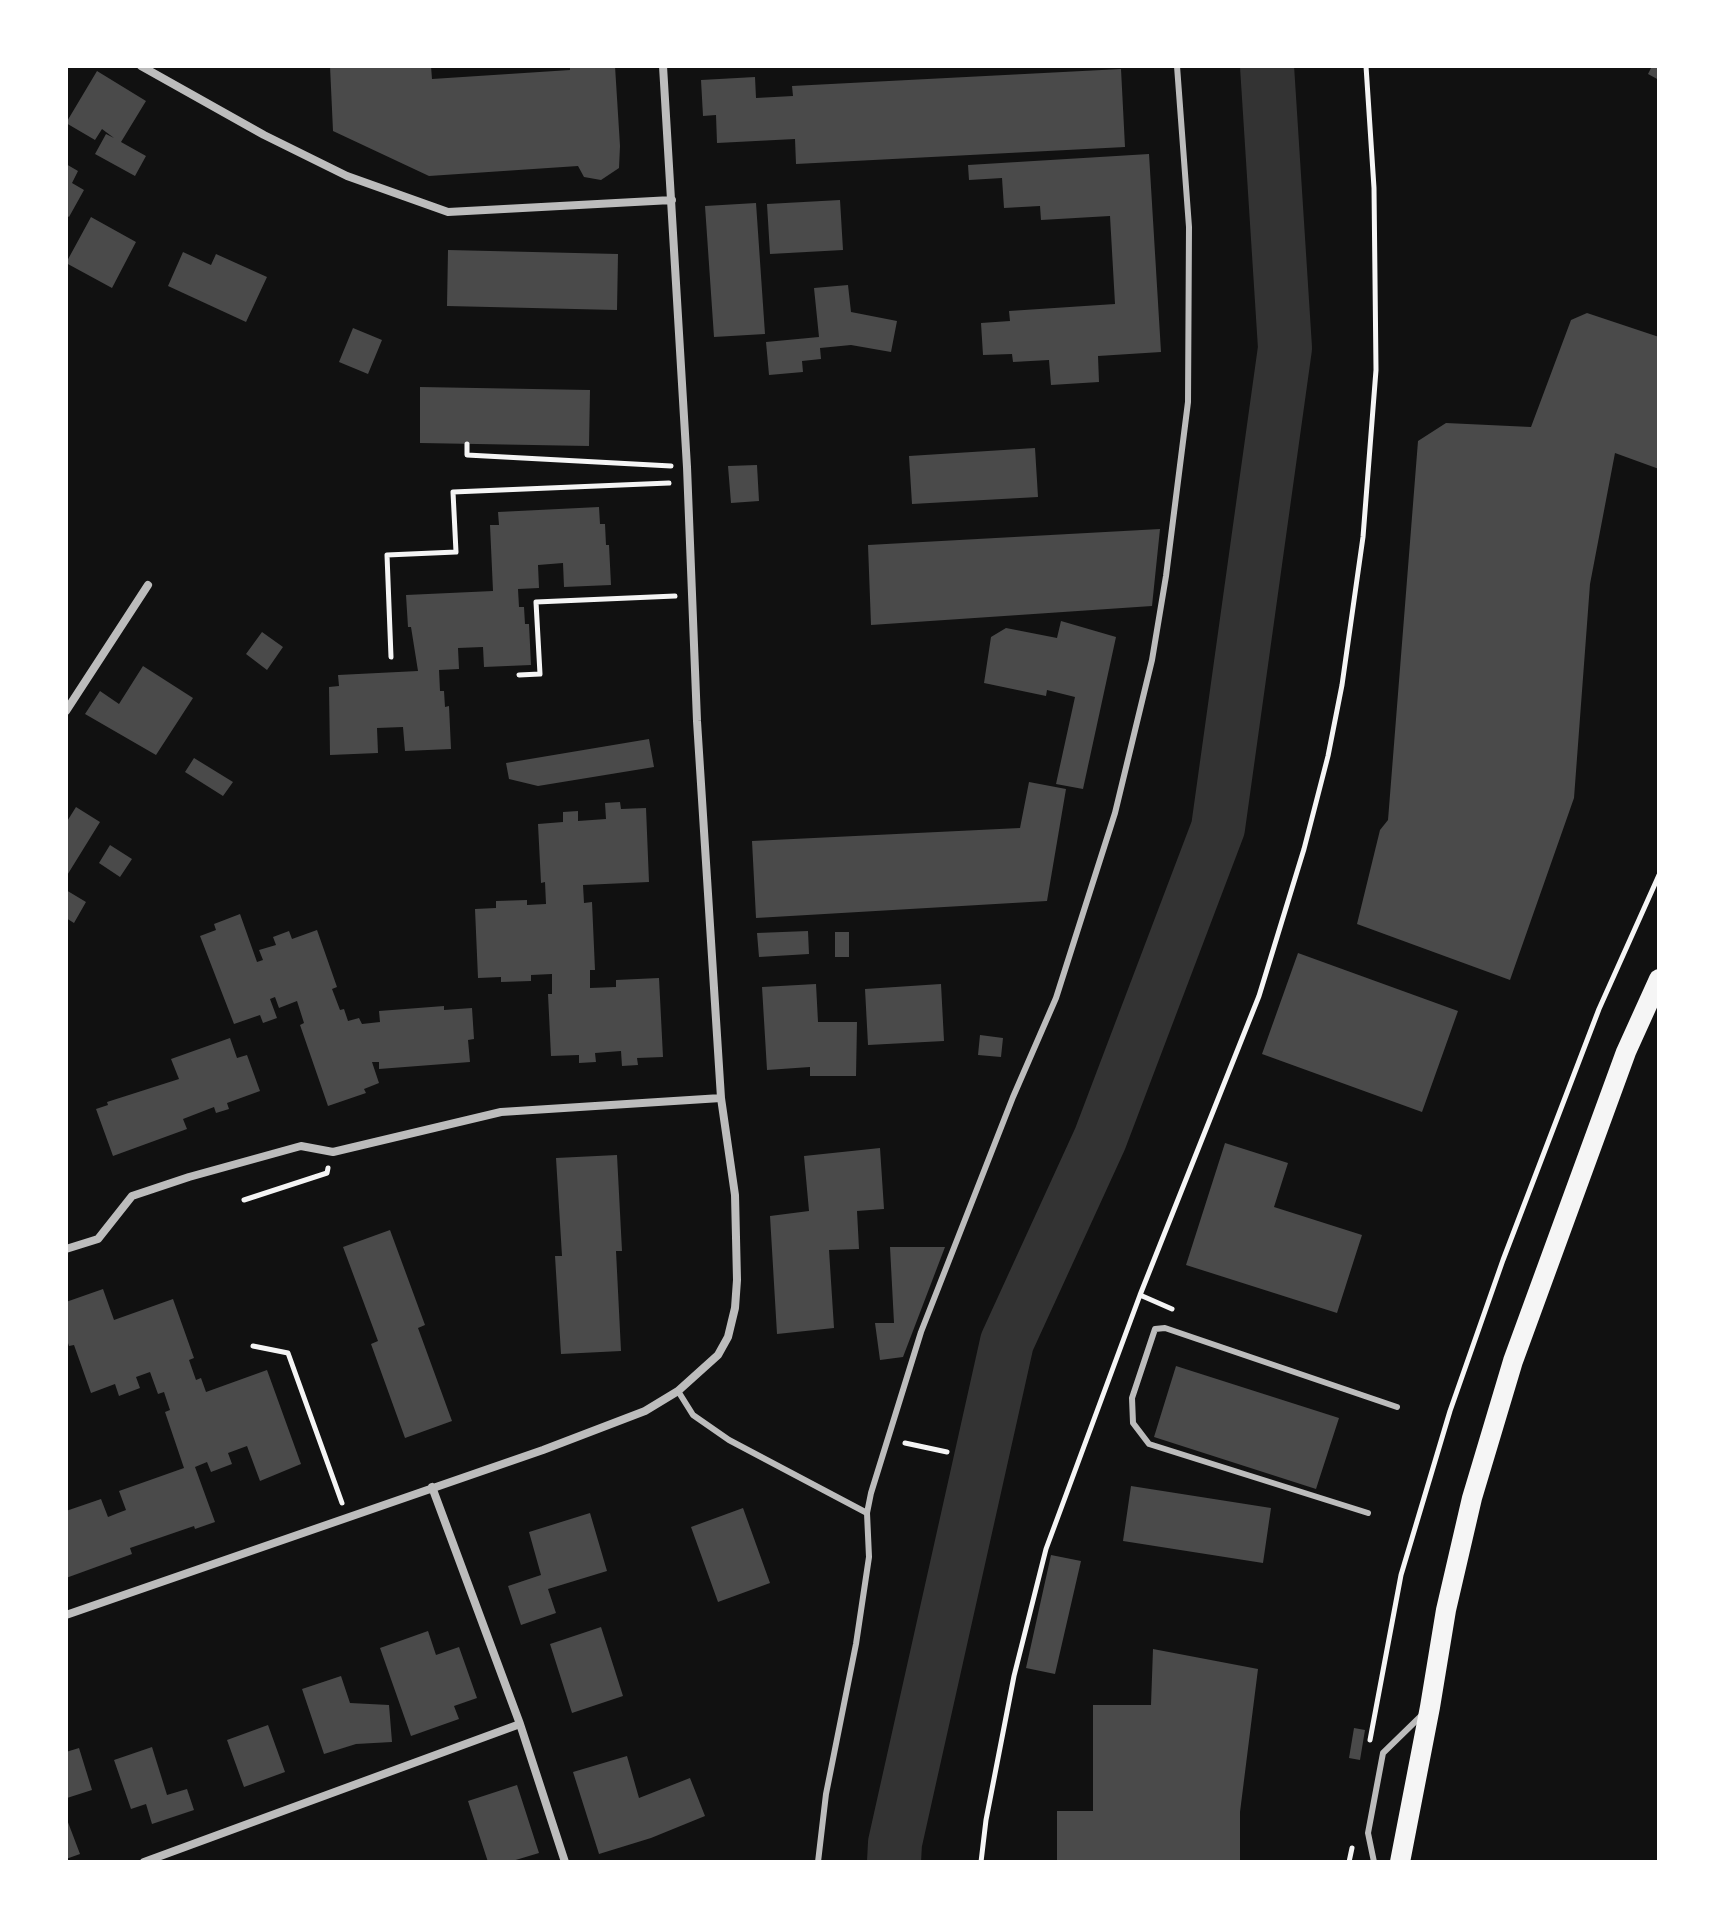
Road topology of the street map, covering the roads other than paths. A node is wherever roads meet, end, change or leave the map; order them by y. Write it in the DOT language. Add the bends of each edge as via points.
graph roads {
  1 [pos="141,66"];
  2 [pos="663,66"];
  3 [pos="1177,66"];
  4 [pos="672,200"];
  5 [pos="148,585"];
  6 [pos="66,711"];
  7 [pos="1659,979"];
  8 [pos="721,1098"];
  9 [pos="66,1249"];
  10 [pos="678,1391"];
  11 [pos="1397,1407"];
  12 [pos="432,1487"];
  13 [pos="867,1513"];
  14 [pos="1368,1513"];
  15 [pos="66,1615"];
  16 [pos="1430,1707"];
  17 [pos="520,1724"];
  18 [pos="144,1862"];
  19 [pos="565,1862"];
  20 [pos="818,1862"];
  21 [pos="1374,1862"];
  22 [pos="1400,1862"];
  1 -- 4 [label="street" via="347,176 448,212"];
  2 -- 4 [label="street"];
  3 -- 13 [label="lane" via="1189,227 1188,402 1152,660 1115,813 1056,998 921,1332"];
  4 -- 8 [label="street"];
  5 -- 6 [label="street"];
  7 -- 16 [label="main road" via="1626,1052 1513,1361 1461,1544"];
  8 -- 9 [label="street" via="501,1112 333,1152 301,1146 132,1196 98,1239"];
  8 -- 10 [label="street" via="735,1195 735,1308 718,1355"];
  10 -- 12 [label="street" via="645,1411"];
  10 -- 13 [label="lane" via="693,1415 729,1440"];
  11 -- 14 [label="lane" via="1165,1328 1155,1329 1132,1398 1133,1423 1149,1444"];
  12 -- 15 [label="street"];
  12 -- 17 [label="street"];
  13 -- 20 [label="lane" via="869,1557"];
  16 -- 21 [label="lane" via="1383,1753 1368,1833"];
  16 -- 22 [label="main road"];
  17 -- 18 [label="street"];
  17 -- 19 [label="street"];
}
